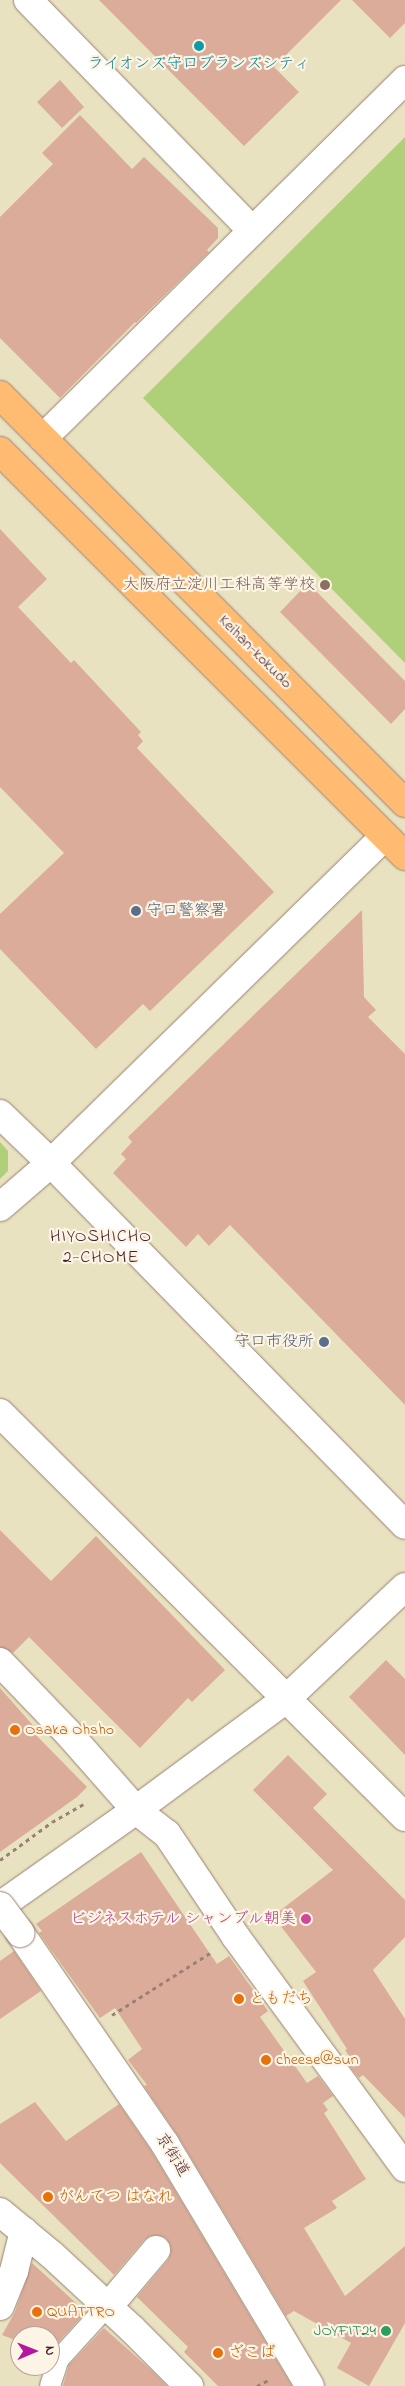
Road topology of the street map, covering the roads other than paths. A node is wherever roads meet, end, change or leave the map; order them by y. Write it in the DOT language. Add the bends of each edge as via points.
graph roads {
  1 [pos="28,0"];
  2 [pos="405,80"];
  3 [pos="252,230"];
  4 [pos="0,395"];
  5 [pos="43,438"];
  6 [pos="4,463"];
  7 [pos="405,804"];
  8 [pos="385,836"];
  9 [pos="405,856"];
  10 [pos="0,1114"];
  11 [pos="50,1163"];
  12 [pos="0,1207"];
  13 [pos="0,1413"];
  14 [pos="405,1525"];
  15 [pos="405,1587"];
  16 [pos="0,1662"];
  17 [pos="286,1699"];
  18 [pos="136,1810"];
  19 [pos="405,1817"];
  20 [pos="0,1906"];
  21 [pos="405,2168"];
  22 [pos="0,2212"];
  23 [pos="24,2232"];
  24 [pos="156,2250"];
  25 [pos="112,2300"];
  26 [pos="0,2306"];
  27 [pos="50,2386"];
  28 [pos="190,2386"];
  29 [pos="310,2386"];
  1 -- 3 [label="street"];
  2 -- 3 [label="street"];
  3 -- 5 [label="street"];
  4 -- 5 [label="highway, Keihan-kokudo"];
  5 -- 7 [label="highway, Keihan-kokudo"];
  6 -- 8 [label="highway"];
  8 -- 9 [label="highway"];
  8 -- 11 [label="street"];
  10 -- 11 [label="street"];
  11 -- 12 [label="street"];
  11 -- 14 [label="street"];
  13 -- 17 [label="street"];
  15 -- 17 [label="street"];
  16 -- 18 [label="street"];
  17 -- 18 [label="street"];
  17 -- 19 [label="street"];
  18 -- 20 [label="street"];
  18 -- 21 [label="street" via="167,1834 236,1937"];
  20 -- 29 [label="street, 京街道, bridge" via="165,2144"];
  22 -- 23 [label="street"];
  23 -- 25 [label="street"];
  23 -- 26 [label="street" via="14,2271"];
  24 -- 25 [label="street"];
  25 -- 27 [label="lane" via="59,2359"];
  25 -- 28 [label="street"];
}
